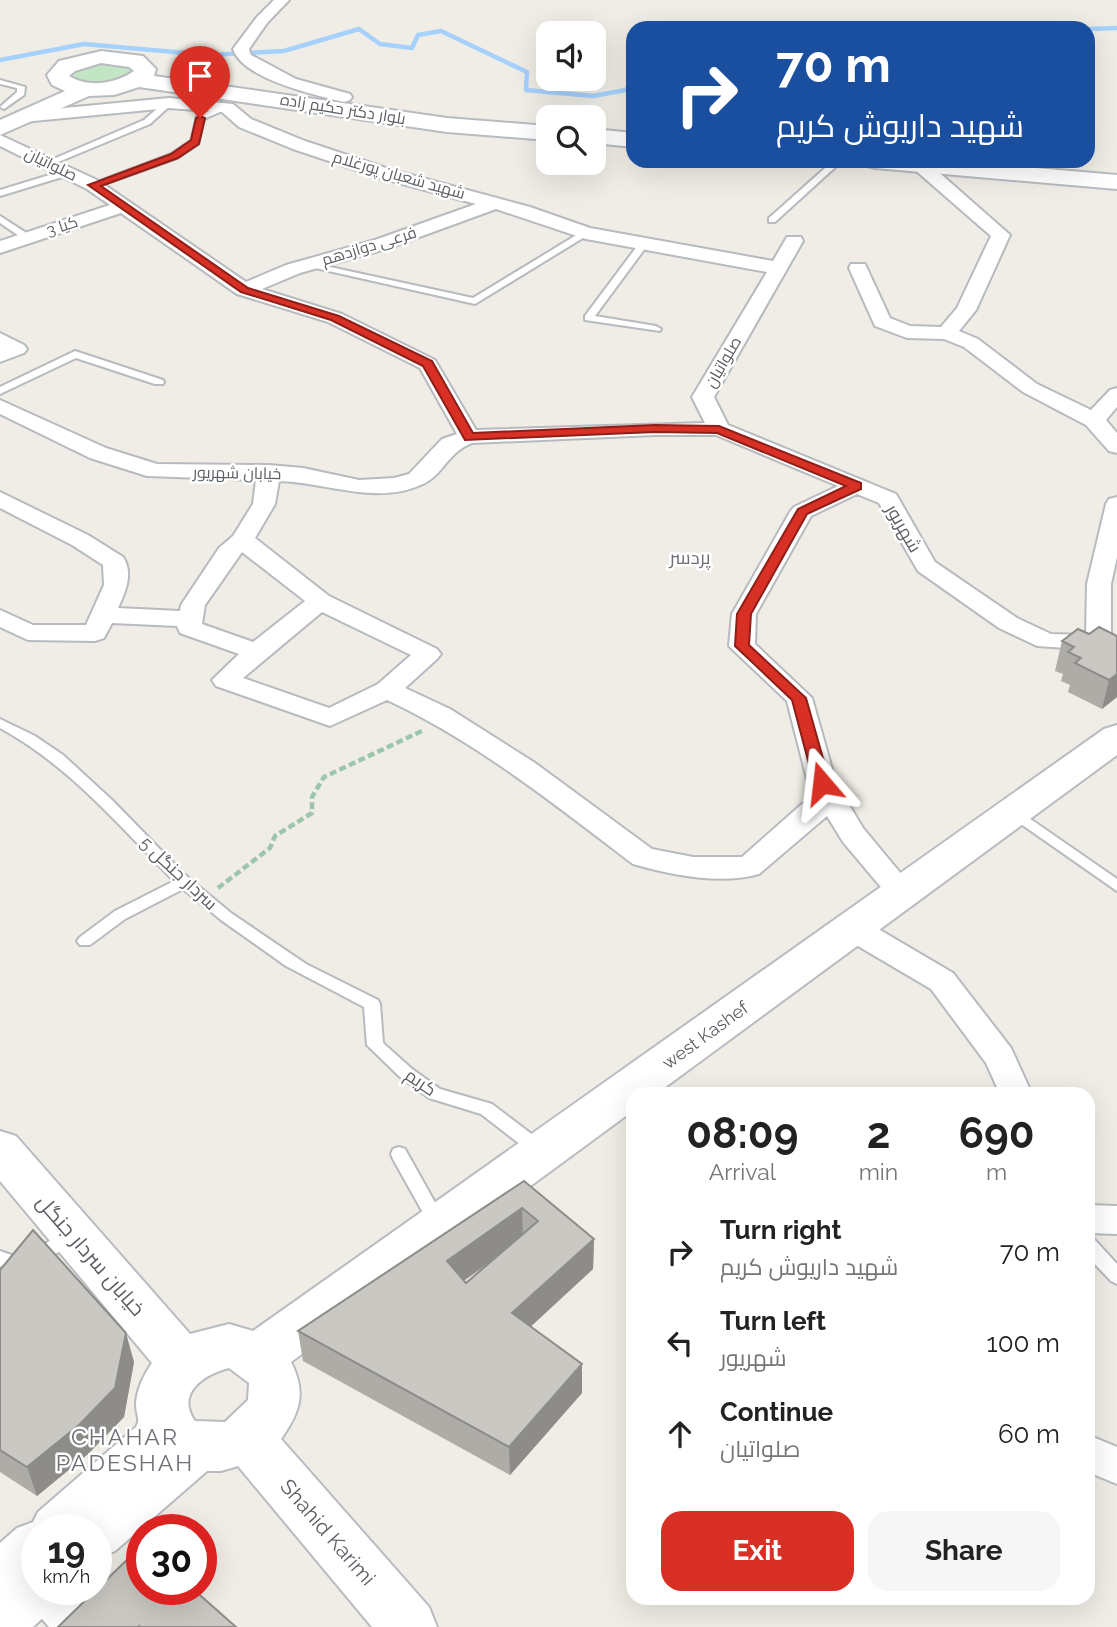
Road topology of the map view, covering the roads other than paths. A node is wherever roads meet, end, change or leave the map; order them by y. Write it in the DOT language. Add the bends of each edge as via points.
graph roads {
  1 [pos="282,0"];
  2 [pos="140,72"];
  3 [pos="58,75"];
  4 [pos="0,82"];
  5 [pos="87,89"];
  6 [pos="344,97"];
  7 [pos="231,100"];
  8 [pos="169,103"];
  9 [pos="8,115"];
  10 [pos="536,121"];
  11 [pos="626,129"];
  12 [pos="606,131"];
  13 [pos="536,132"];
  14 [pos="606,133"];
  15 [pos="626,138"];
  16 [pos="0,140"];
  17 [pos="48,163"];
  18 [pos="830,168"];
  19 [pos="924,168"];
  20 [pos="955,168"];
  21 [pos="1083,168"];
  22 [pos="1117,171"];
  23 [pos="69,172"];
  24 [pos="1117,182"];
  25 [pos="93,185"];
  26 [pos="0,193"];
  27 [pos="495,203"];
  28 [pos="125,206"];
  29 [pos="0,219"];
  30 [pos="772,220"];
  31 [pos="586,233"];
  32 [pos="28,238"];
  33 [pos="794,241"];
  34 [pos="645,243"];
  35 [pos="0,247"];
  36 [pos="307,265"];
  37 [pos="778,268"];
  38 [pos="858,268"];
  39 [pos="244,290"];
  40 [pos="656,329"];
  41 [pos="947,333"];
  42 [pos="0,339"];
  43 [pos="0,356"];
  44 [pos="159,382"];
  45 [pos="0,391"];
  46 [pos="1117,394"];
  47 [pos="0,406"];
  48 [pos="1094,420"];
  49 [pos="719,429"];
  50 [pos="470,437"];
  51 [pos="1117,446"];
  52 [pos="269,472"];
  53 [pos="857,486"];
  54 [pos="0,499"];
  55 [pos="1117,504"];
  56 [pos="242,540"];
  57 [pos="320,601"];
  58 [pos="0,617"];
  59 [pos="190,619"];
  60 [pos="99,624"];
  61 [pos="1108,647"];
  62 [pos="257,652"];
  63 [pos="387,690"];
  64 [pos="0,723"];
  65 [pos="1117,737"];
  66 [pos="834,803"];
  67 [pos="1013,812"];
  68 [pos="185,881"];
  69 [pos="1117,886"];
  70 [pos="901,892"];
  71 [pos="852,928"];
  72 [pos="85,941"];
  73 [pos="372,1004"];
  74 [pos="640,1087"];
  75 [pos="1013,1087"];
  76 [pos="626,1097"];
  77 [pos="0,1149"];
  78 [pos="543,1152"];
  79 [pos="399,1154"];
  80 [pos="1095,1219"];
  81 [pos="1117,1220"];
  82 [pos="439,1226"];
  83 [pos="73,1234"];
  84 [pos="1095,1252"];
  85 [pos="0,1258"];
  86 [pos="1117,1276"];
  87 [pos="259,1356"];
  88 [pos="183,1362"];
  89 [pos="203,1436"];
  90 [pos="1095,1456"];
  91 [pos="1117,1466"];
  92 [pos="75,1514"];
  93 [pos="112,1518"];
  94 [pos="21,1561"];
  95 [pos="0,1580"];
  96 [pos="21,1600"];
  97 [pos="57,1605"];
  98 [pos="0,1619"];
  99 [pos="77,1627"];
  100 [pos="409,1627"];
  1 -- 6 [label="street" via="262,20 242,53 289,82"];
  2 -- 3 [label="main road" via="126,58 101,57 76,62"];
  2 -- 5 [label="main road" via="116,87"];
  2 -- 6 [label="main road, بلوار دکتر حکیم زاده"];
  2 -- 7 [label="main road, بلوار دکتر حکیم زاده"];
  3 -- 5 [label="main road" via="65,84"];
  3 -- 9 [label="main road"];
  4 -- 9 [label="lane" via="21,87"];
  5 -- 9 [label="main road"];
  6 -- 10 [label="main road, بلوار دکتر حکیم زاده"];
  7 -- 8 [label="street"];
  7 -- 13 [label="main road, بلوار دکتر حکیم زاده"];
  7 -- 25 [label="lane" via="200,118 195,142 174,156"];
  7 -- 27 [label="street, شهید شعبان پورغلام" via="245,123 299,145"];
  8 -- 9 [label="street"];
  8 -- 17 [label="lane" via="147,122"];
  11 -- 12 [label="main road"];
  14 -- 15 [label="main road"];
  16 -- 17 [label="street, صلواتیان"];
  17 -- 23 [label="street, صلواتیان"];
  18 -- 30 [label="lane"];
  19 -- 41 [label="street" via="1002,235 966,310"];
  20 -- 24 [label="main road"];
  21 -- 22 [label="main road"];
  23 -- 25 [label="street, صلواتیان"];
  23 -- 26 [label="lane"];
  25 -- 28 [label="street, صلواتیان"];
  27 -- 31 [label="street, شهید شعبان پورغلام"];
  27 -- 36 [label="street, فرعی دوازدهم" via="382,244"];
  28 -- 32 [label="street, کیا 3"];
  28 -- 39 [label="street, صلواتیان"];
  29 -- 32 [label="lane"];
  31 -- 34 [label="street, شهید شعبان پورغلام"];
  31 -- 36 [label="lane" via="475,300"];
  32 -- 35 [label="street, کیا 3"];
  33 -- 37 [label="street, صلواتیان"];
  34 -- 37 [label="street, شهید شعبان پورغلام"];
  34 -- 40 [label="lane" via="589,318"];
  36 -- 39 [label="street, فرعی دوازدهم"];
  37 -- 49 [label="street, صلواتیان" via="702,397"];
  38 -- 41 [label="street" via="882,322 907,332"];
  39 -- 50 [label="street, صلواتیان" via="335,318 428,364"];
  41 -- 48 [label="street" via="971,343 1030,388"];
  42 -- 43 [label="street" via="18,349"];
  44 -- 45 [label="lane" via="75,354"];
  46 -- 48 [label="street"];
  47 -- 52 [label="street, خیابان شهریور" via="98,453 155,471"];
  48 -- 51 [label="street"];
  49 -- 50 [label="street"];
  49 -- 53 [label="street, شهریور"];
  50 -- 52 [label="street, خیابان شهریور" via="450,444 417,479 395,485 359,487"];
  52 -- 56 [label="street" via="264,504"];
  53 -- 61 [label="street, شهریور" via="888,499 926,566 1008,623 1046,641"];
  53 -- 66 [label="street" via="802,512 744,614 742,646 799,698 822,783"];
  54 -- 60 [label="street" via="115,562 116,585"];
  55 -- 61 [label="street" via="1099,584"];
  56 -- 57 [label="street"];
  56 -- 59 [label="street" via="227,553 192,605"];
  57 -- 62 [label="street"];
  57 -- 63 [label="street" via="428,654"];
  58 -- 60 [label="street" via="28,632"];
  59 -- 60 [label="street"];
  59 -- 62 [label="street" via="189,628"];
  62 -- 63 [label="street" via="225,680 330,718"];
  63 -- 66 [label="street" via="447,719 525,769 643,857 693,867 749,866 812,811"];
  64 -- 68 [label="lane, سردار جنگل 5" via="29,736 87,780"];
  65 -- 67 [label="main road, west Kashef"];
  66 -- 70 [label="street" via="853,835"];
  67 -- 69 [label="lane"];
  67 -- 70 [label="main road, west Kashef"];
  68 -- 72 [label="lane" via="120,915"];
  68 -- 73 [label="lane, سردار جنگل 5" via="293,964"];
  70 -- 71 [label="main road, west Kashef"];
  71 -- 74 [label="main road, west Kashef"];
  71 -- 75 [label="street" via="942,981 1000,1057"];
  73 -- 78 [label="lane, کریم" via="375,1045 406,1073 435,1094 486,1109"];
  76 -- 78 [label="main road, west Kashef"];
  77 -- 83 [label="main road, خیابان سردار جنگل"];
  78 -- 82 [label="main road, west Kashef"];
  79 -- 82 [label="lane"];
  80 -- 81 [label="street"];
  82 -- 87 [label="main road, west Kashef"];
  83 -- 85 [label="lane" via="22,1266"];
  83 -- 88 [label="main road, خیابان سردار جنگل"];
  84 -- 86 [label="lane"];
  87 -- 88 [label="main road" via="245,1349 213,1347"];
  87 -- 89 [label="main road" via="275,1381 275,1396 261,1426"];
  88 -- 89 [label="main road" via="162,1392 161,1409"];
  89 -- 92 [label="main road" via="155,1444"];
  89 -- 93 [label="main road"];
  89 -- 100 [label="main road, Shahid Karimi"];
  90 -- 91 [label="street"];
  94 -- 95 [label="main road"];
  96 -- 98 [label="main road"];
  97 -- 99 [label="street"];
}
